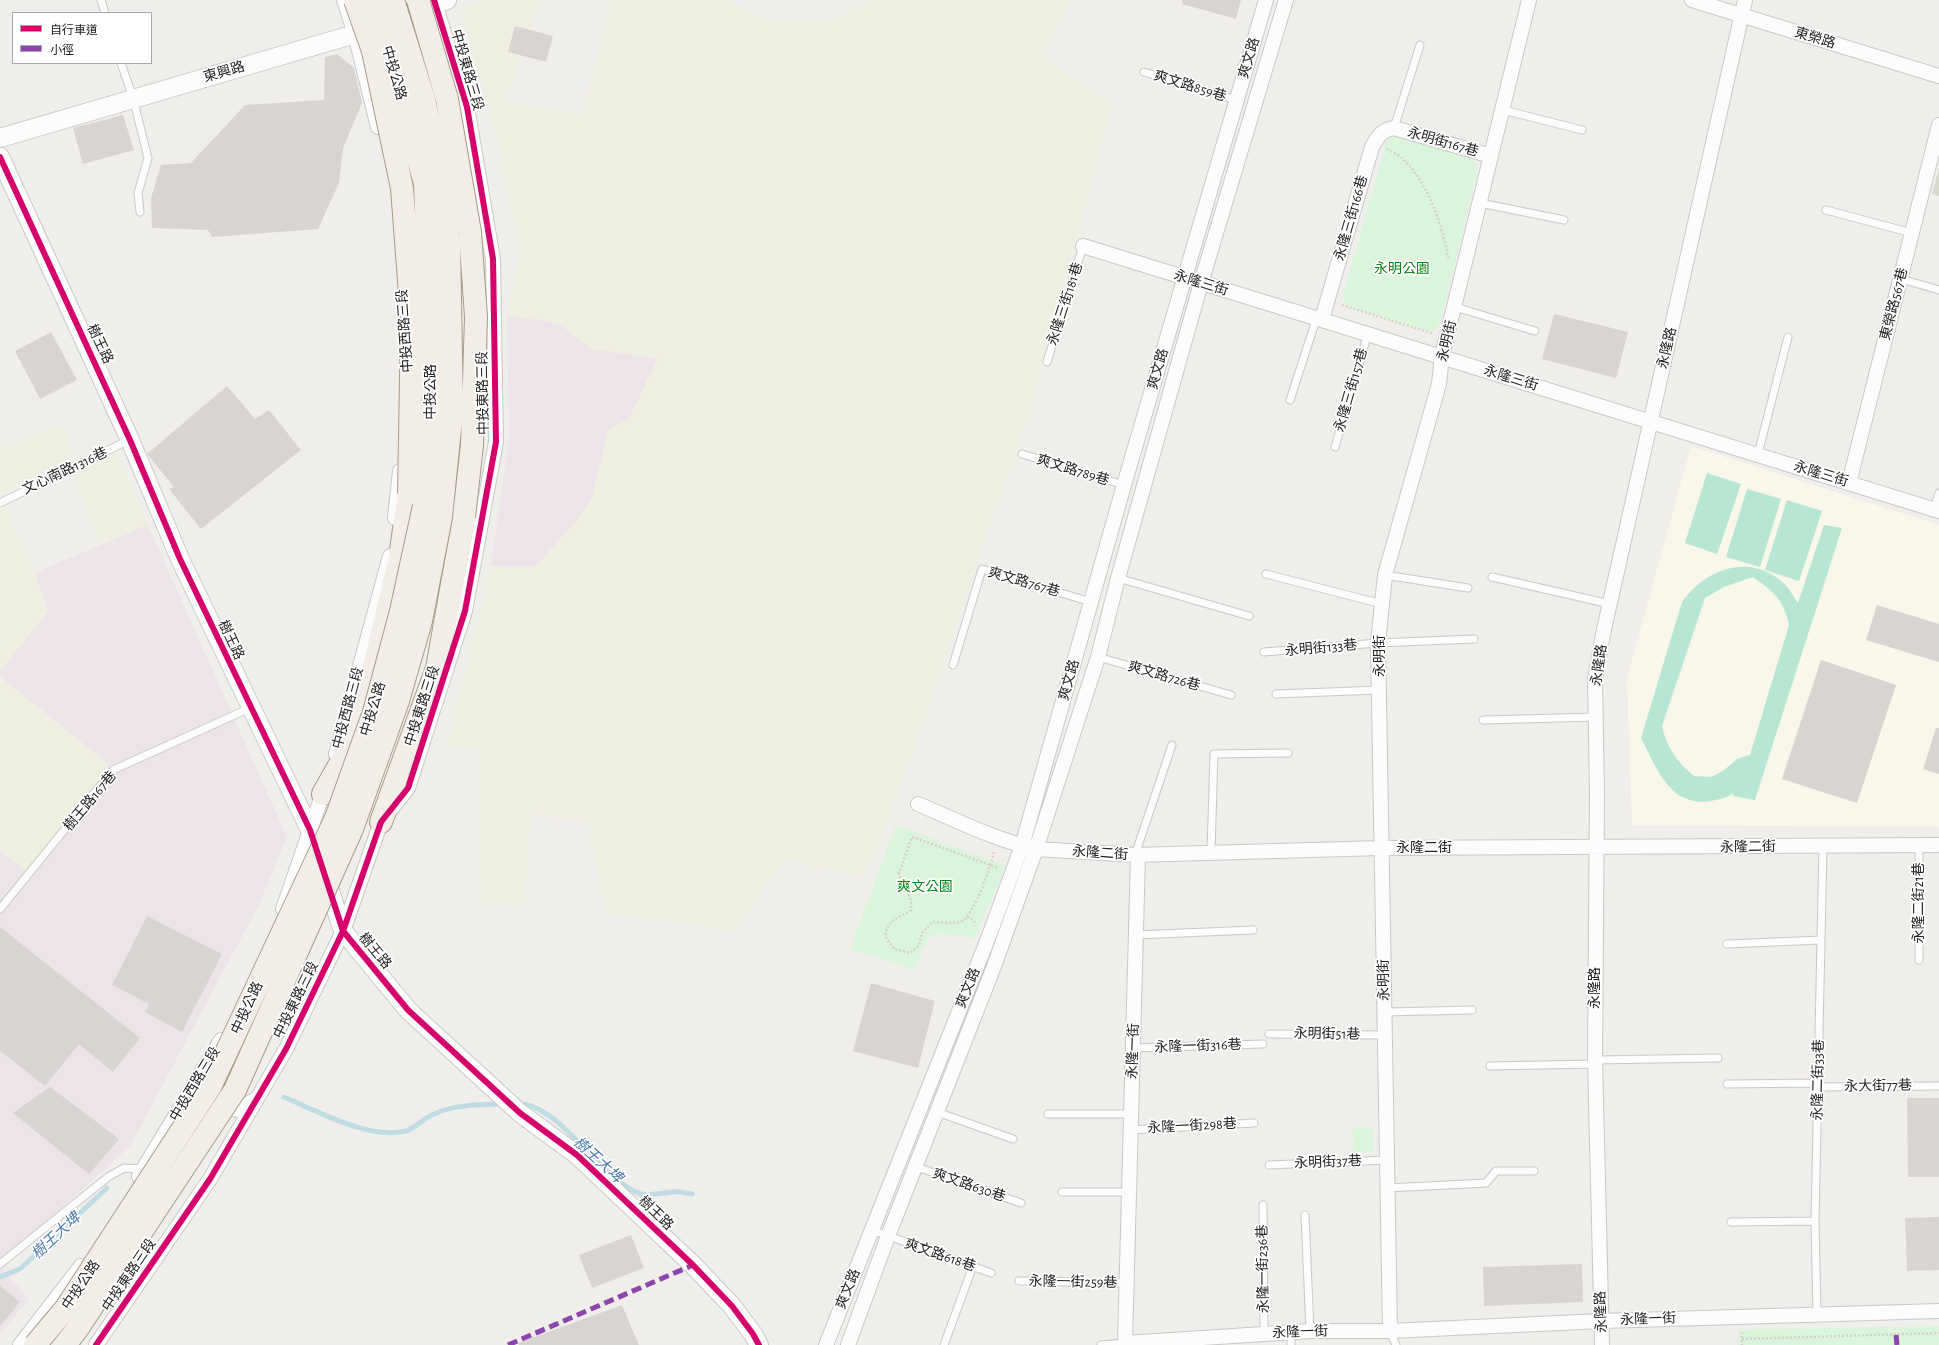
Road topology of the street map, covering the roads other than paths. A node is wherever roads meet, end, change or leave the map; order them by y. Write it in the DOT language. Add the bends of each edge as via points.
graph roads {
  1 [pos="101,0"];
  2 [pos="344,0"];
  3 [pos="355,0"];
  4 [pos="373,0"];
  5 [pos="393,0"];
  6 [pos="1266,0"];
  7 [pos="1286,0"];
  8 [pos="1529,0"];
  9 [pos="1692,0"];
  10 [pos="1745,0"];
  11 [pos="434,1"];
  12 [pos="105,12"];
  13 [pos="1742,16"];
  14 [pos="356,34"];
  15 [pos="1420,45"];
  16 [pos="121,64"];
  17 [pos="1144,72"];
  18 [pos="1939,76"];
  19 [pos="133,98"];
  20 [pos="1236,100"];
  21 [pos="1503,110"];
  22 [pos="1939,124"];
  23 [pos="1394,128"];
  24 [pos="1582,130"];
  25 [pos="0,138"];
  26 [pos="1491,156"];
  27 [pos="0,157"];
  28 [pos="1480,203"];
  29 [pos="1826,210"];
  30 [pos="140,212"];
  31 [pos="1564,220"];
  32 [pos="1912,233"];
  33 [pos="1083,246"];
  34 [pos="1184,279"];
  35 [pos="1901,279"];
  36 [pos="1201,283"];
  37 [pos="1939,290"];
  38 [pos="1455,307"];
  39 [pos="1319,318"];
  40 [pos="1535,331"];
  41 [pos="1368,333"];
  42 [pos="1788,336"];
  43 [pos="1442,356"];
  44 [pos="1047,362"];
  45 [pos="1290,400"];
  46 [pos="1651,421"];
  47 [pos="130,440"];
  48 [pos="1335,447"];
  49 [pos="1022,454"];
  50 [pos="1758,454"];
  51 [pos="1849,483"];
  52 [pos="1124,485"];
  53 [pos="1939,493"];
  54 [pos="0,503"];
  55 [pos="1937,510"];
  56 [pos="1266,574"];
  57 [pos="1384,575"];
  58 [pos="1492,577"];
  59 [pos="1118,578"];
  60 [pos="1468,588"];
  61 [pos="1091,602"];
  62 [pos="1382,604"];
  63 [pos="1610,604"];
  64 [pos="1249,616"];
  65 [pos="1474,639"];
  66 [pos="1378,643"];
  67 [pos="1264,652"];
  68 [pos="1098,656"];
  69 [pos="953,665"];
  70 [pos="1379,690"];
  71 [pos="1276,694"];
  72 [pos="1231,695"];
  73 [pos="250,708"];
  74 [pos="1596,717"];
  75 [pos="1483,720"];
  76 [pos="1172,745"];
  77 [pos="1288,753"];
  78 [pos="323,794"];
  79 [pos="918,804"];
  80 [pos="381,822"];
  81 [pos="310,830"];
  82 [pos="1939,845"];
  83 [pos="1022,846"];
  84 [pos="1823,846"];
  85 [pos="1919,846"];
  86 [pos="1596,847"];
  87 [pos="1381,848"];
  88 [pos="1036,849"];
  89 [pos="1211,852"];
  90 [pos="1136,855"];
  91 [pos="0,909"];
  92 [pos="1254,930"];
  93 [pos="343,931"];
  94 [pos="1136,935"];
  95 [pos="1821,940"];
  96 [pos="1727,944"];
  97 [pos="1919,960"];
  98 [pos="1472,1010"];
  99 [pos="1385,1012"];
  100 [pos="1269,1034"];
  101 [pos="1385,1035"];
  102 [pos="1263,1044"];
  103 [pos="1133,1048"];
  104 [pos="1718,1058"];
  105 [pos="1595,1062"];
  106 [pos="1490,1066"];
  107 [pos="207,1067"];
  108 [pos="1727,1084"];
  109 [pos="1818,1085"];
  110 [pos="1939,1086"];
  111 [pos="257,1098"];
  112 [pos="937,1112"];
  113 [pos="1048,1114"];
  114 [pos="1131,1114"];
  115 [pos="1254,1123"];
  116 [pos="1130,1130"];
  117 [pos="1013,1139"];
  118 [pos="1388,1160"];
  119 [pos="1269,1165"];
  120 [pos="917,1167"];
  121 [pos="144,1169"];
  122 [pos="1534,1171"];
  123 [pos="1388,1188"];
  124 [pos="1062,1192"];
  125 [pos="1129,1192"];
  126 [pos="1021,1203"];
  127 [pos="1263,1206"];
  128 [pos="1305,1215"];
  129 [pos="1815,1221"];
  130 [pos="1731,1222"];
  131 [pos="872,1230"];
  132 [pos="888,1236"];
  133 [pos="0,1264"];
  134 [pos="973,1266"];
  135 [pos="991,1273"];
  136 [pos="1019,1281"];
  137 [pos="1127,1283"];
  138 [pos="1939,1311"];
  139 [pos="1817,1314"];
  140 [pos="1601,1321"];
  141 [pos="1310,1331"];
  142 [pos="1390,1331"];
  143 [pos="1264,1333"];
  144 [pos="1291,1339"];
  145 [pos="1120,1344"];
  146 [pos="20,1345"];
  147 [pos="35,1345"];
  148 [pos="65,1345"];
  149 [pos="96,1345"];
  150 [pos="759,1345"];
  151 [pos="826,1345"];
  152 [pos="848,1345"];
  153 [pos="944,1345"];
  154 [pos="1101,1345"];
  155 [pos="1396,1345"];
  156 [pos="1602,1345"];
  1 -- 12 [label="lane"];
  2 -- 14 [label="street, 中投西路三段"];
  3 -- 78 [label="main road, bridge" via="373,51 402,188 412,322 409,494 400,557 364,709 344,758"];
  4 -- 147 [label="main road, 中投公路, bridge" via="425,183 433,400 425,501 401,611 374,712 336,818 210,1087 66,1308"];
  5 -- 148 [label="main road, 中投公路, bridge" via="424,99 443,192 449,244 452,410 441,517 421,621 398,701 352,829 235,1090 83,1322"];
  6 -- 20 [label="street, 爽文路"];
  7 -- 36 [label="street, 爽文路"];
  8 -- 21 [label="street, 永明街"];
  9 -- 13 [label="street, 東榮路"];
  10 -- 13 [label="street, 永隆路"];
  11 -- 14 [label="street, 東興路"];
  11 -- 80 [label="main road, bridge" via="447,99 470,232 476,317 472,445 464,517 437,668"];
  11 -- 80 [label="street, 中投東路三段" via="467,107 492,258 496,442 465,611 408,788"];
  13 -- 18 [label="street, 東榮路"];
  13 -- 46 [label="street, 永隆路"];
  14 -- 19 [label="street, 東興路"];
  14 -- 78 [label="street, 中投西路三段" via="392,182 409,369 393,543"];
  15 -- 23 [label="lane"];
  16 -- 19 [label="lane"];
  17 -- 20 [label="lane, 爽文路859巷"];
  19 -- 25 [label="street, 東興路"];
  19 -- 30 [label="lane" via="148,158 138,193"];
  20 -- 34 [label="street, 爽文路"];
  21 -- 24 [label="lane"];
  21 -- 26 [label="street, 永明街"];
  22 -- 32 [label="street, 東榮路567巷"];
  23 -- 26 [label="street, 永明街167巷"];
  23 -- 39 [label="street, 永隆三街166巷" via="1386,129 1379,134 1372,147"];
  26 -- 28 [label="street, 永明街"];
  27 -- 47 [label="street, 樹王路"];
  28 -- 31 [label="lane"];
  28 -- 38 [label="street, 永明街"];
  29 -- 32 [label="lane"];
  32 -- 35 [label="street, 東榮路567巷"];
  33 -- 34 [label="street, 永隆三街"];
  33 -- 44 [label="lane, 永隆三街181巷"];
  34 -- 36 [label="street, 永隆三街"];
  34 -- 52 [label="street, 爽文路"];
  35 -- 37 [label="lane"];
  35 -- 51 [label="street, 東榮路567巷"];
  36 -- 39 [label="street, 永隆三街"];
  36 -- 59 [label="street, 爽文路"];
  38 -- 40 [label="lane"];
  38 -- 43 [label="street, 永明街"];
  39 -- 41 [label="street, 永隆三街"];
  39 -- 45 [label="lane"];
  41 -- 43 [label="street, 永隆三街"];
  41 -- 48 [label="lane, 永隆三街157巷"];
  42 -- 50 [label="lane"];
  43 -- 46 [label="street, 永隆三街"];
  43 -- 57 [label="street, 永明街" via="1439,384"];
  46 -- 50 [label="street, 永隆三街"];
  46 -- 63 [label="street, 永隆路"];
  47 -- 54 [label="lane, 文心南路1316巷"];
  47 -- 73 [label="street, 樹王路" via="180,559"];
  49 -- 52 [label="lane, 爽文路789巷"];
  50 -- 51 [label="street, 永隆三街"];
  51 -- 55 [label="street, 永隆三街"];
  52 -- 61 [label="street, 爽文路"];
  53 -- 55 [label="lane"];
  56 -- 62 [label="lane"];
  57 -- 60 [label="lane"];
  57 -- 62 [label="street, 永明街"];
  58 -- 63 [label="lane"];
  59 -- 64 [label="lane"];
  59 -- 68 [label="street, 爽文路"];
  61 -- 69 [label="lane, 爽文路767巷" via="982,569"];
  61 -- 83 [label="street, 爽文路"];
  62 -- 66 [label="street, 永明街"];
  63 -- 74 [label="street, 永隆路" via="1595,679"];
  65 -- 66 [label="lane, 永明街133巷"];
  66 -- 67 [label="lane, 永明街133巷"];
  66 -- 70 [label="street, 永明街"];
  68 -- 72 [label="lane, 爽文路726巷"];
  68 -- 88 [label="street, 爽文路"];
  70 -- 71 [label="lane"];
  70 -- 87 [label="street, 永明街"];
  73 -- 81 [label="street, 樹王路"];
  73 -- 91 [label="lane, 樹王路167巷" via="113,770"];
  74 -- 75 [label="lane"];
  74 -- 86 [label="street, 永隆路"];
  76 -- 90 [label="lane"];
  77 -- 89 [label="lane" via="1214,754"];
  78 -- 81 [label="street, 中投西路三段"];
  79 -- 83 [label="street, 永隆二街"];
  80 -- 93 [label="street, 中投東路三段"];
  81 -- 93 [label="street, 樹王路"];
  81 -- 107 [label="street, 中投西路三段" via="282,914 250,987"];
  82 -- 85 [label="street, 永隆二街"];
  83 -- 88 [label="street, 永隆二街"];
  83 -- 131 [label="street, 爽文路" via="989,936"];
  84 -- 85 [label="street, 永隆二街"];
  84 -- 86 [label="street, 永隆二街"];
  84 -- 95 [label="lane, 永隆二街33巷"];
  85 -- 97 [label="lane, 永隆二街21巷"];
  86 -- 87 [label="street, 永隆二街"];
  86 -- 105 [label="street, 永隆路"];
  87 -- 89 [label="street, 永隆二街"];
  87 -- 99 [label="street, 永明街"];
  88 -- 90 [label="street, 永隆二街"];
  88 -- 112 [label="street, 爽文路"];
  89 -- 90 [label="street, 永隆二街"];
  90 -- 94 [label="street, 永隆一街"];
  92 -- 94 [label="lane"];
  93 -- 111 [label="street, 中投東路三段" via="286,1049"];
  93 -- 150 [label="street, 樹王路" via="408,1010 520,1113 577,1155 693,1265 732,1306"];
  94 -- 103 [label="street, 永隆一街"];
  95 -- 96 [label="lane"];
  95 -- 109 [label="lane, 永隆二街33巷"];
  98 -- 99 [label="lane"];
  99 -- 101 [label="street, 永明街"];
  100 -- 101 [label="lane, 永明街51巷"];
  101 -- 118 [label="street, 永明街"];
  102 -- 103 [label="lane, 永隆一街316巷"];
  103 -- 114 [label="street, 永隆一街"];
  104 -- 105 [label="lane"];
  105 -- 106 [label="lane"];
  105 -- 140 [label="street, 永隆路"];
  107 -- 111 [label="street" via="203,1087 211,1103 237,1110"];
  107 -- 121 [label="street, 中投西路三段"];
  108 -- 109 [label="lane, 永大街77巷"];
  109 -- 110 [label="lane, 永大街77巷"];
  109 -- 129 [label="lane, 永隆二街33巷"];
  111 -- 149 [label="street, 中投東路三段" via="210,1179"];
  112 -- 117 [label="lane"];
  112 -- 120 [label="street, 爽文路"];
  113 -- 114 [label="lane"];
  114 -- 116 [label="street, 永隆一街"];
  115 -- 116 [label="lane, 永隆一街298巷"];
  116 -- 125 [label="street, 永隆一街"];
  118 -- 119 [label="lane, 永明街37巷"];
  118 -- 123 [label="street, 永明街"];
  120 -- 126 [label="lane, 爽文路630巷"];
  120 -- 132 [label="street, 爽文路"];
  121 -- 133 [label="lane" via="124,1168 108,1177"];
  121 -- 146 [label="street, 中投西路三段" via="72,1279"];
  122 -- 123 [label="lane" via="1496,1171 1486,1183"];
  123 -- 142 [label="street, 永明街"];
  124 -- 125 [label="lane"];
  125 -- 137 [label="street, 永隆一街"];
  127 -- 143 [label="lane, 永隆一街236巷"];
  128 -- 141 [label="lane"];
  129 -- 130 [label="lane"];
  129 -- 139 [label="lane, 永隆二街33巷"];
  131 -- 132 [label="lane, 爽文路618巷"];
  131 -- 151 [label="street, 爽文路"];
  132 -- 134 [label="lane, 爽文路618巷"];
  132 -- 152 [label="street, 爽文路"];
  134 -- 135 [label="lane, 爽文路618巷"];
  134 -- 153 [label="lane"];
  136 -- 137 [label="lane, 永隆一街259巷"];
  137 -- 145 [label="street, 永隆一街"];
  138 -- 139 [label="street, 永隆一街"];
  139 -- 140 [label="street, 永隆一街"];
  140 -- 142 [label="street, 永隆一街"];
  140 -- 156 [label="street, 永隆路"];
  141 -- 142 [label="street, 永隆一街"];
  141 -- 144 [label="street, 永隆一街"];
  142 -- 155 [label="lane"];
  143 -- 144 [label="street, 永隆一街"];
  143 -- 145 [label="street, 永隆一街"];
  145 -- 154 [label="lane"];
}
